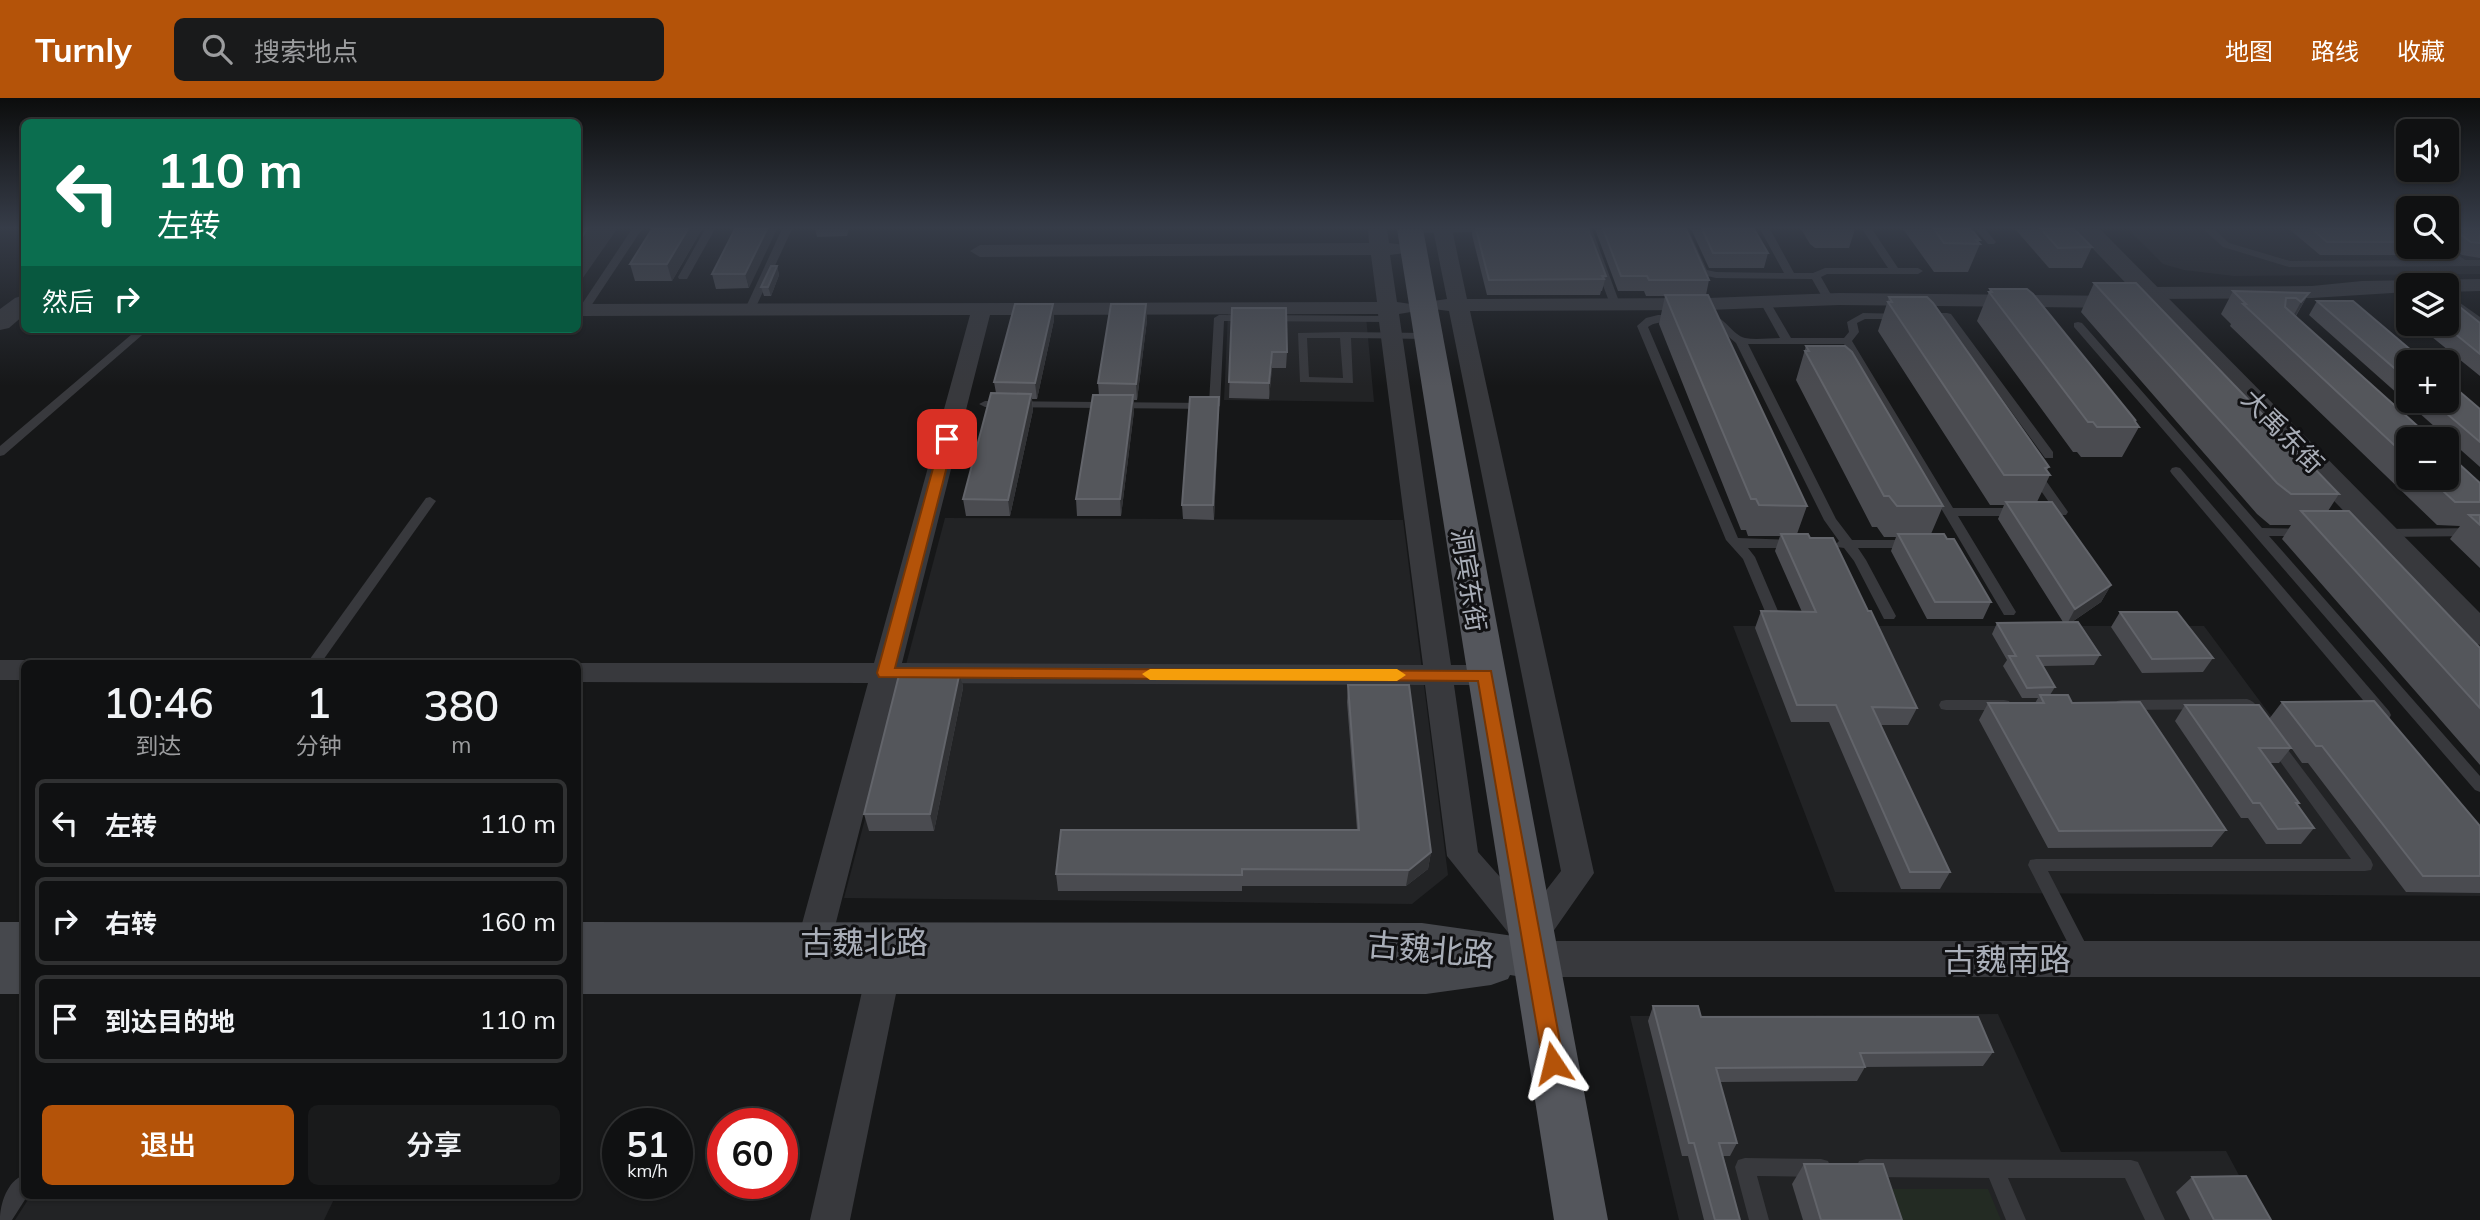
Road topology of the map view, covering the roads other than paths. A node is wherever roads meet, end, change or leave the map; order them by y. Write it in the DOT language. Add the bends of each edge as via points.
graph roads {
  1 [pos="600,281"];
  2 [pos="763,281"];
  3 [pos="1413,281"];
  4 [pos="1607,281"];
  5 [pos="1818,281"];
  6 [pos="2137,281"];
  7 [pos="2459,285"];
  8 [pos="2480,285"];
  9 [pos="2396,287"];
  10 [pos="2152,297"];
  11 [pos="1829,300"];
  12 [pos="1765,302"];
  13 [pos="1615,304"];
  14 [pos="2459,306"];
  15 [pos="982,308"];
  16 [pos="581,309"];
  17 [pos="750,309"];
  18 [pos="581,310"];
  19 [pos="1414,317"];
  20 [pos="2480,323"];
  21 [pos="2078,325"];
  22 [pos="139,333"];
  23 [pos="1345,335"];
  24 [pos="1741,341"];
  25 [pos="1787,341"];
  26 [pos="1847,341"];
  27 [pos="985,404"];
  28 [pos="0,452"];
  29 [pos="2176,471"];
  30 [pos="430,501"];
  31 [pos="1950,512"];
  32 [pos="2259,532"];
  33 [pos="2313,532"];
  34 [pos="2377,532"];
  35 [pos="2480,533"];
  36 [pos="1736,544"];
  37 [pos="1805,544"];
  38 [pos="1840,544"];
  39 [pos="1928,544"];
  40 [pos="2009,612"];
  41 [pos="1889,617"];
  42 [pos="1774,618"];
  43 [pos="2480,633"];
  44 [pos="316,660"];
  45 [pos="0,670"];
  46 [pos="21,670"];
  47 [pos="581,672"];
  48 [pos="885,673"];
  49 [pos="1438,675"];
  50 [pos="1485,676"];
  51 [pos="1946,705"];
  52 [pos="2015,705"];
  53 [pos="2110,705"];
  54 [pos="2390,723"];
  55 [pos="2480,786"];
  56 [pos="0,942"];
  57 [pos="21,942"];
  58 [pos="581,942"];
  59 [pos="814,942"];
  60 [pos="1533,947"];
  61 [pos="2085,959"];
  62 [pos="2480,959"];
  63 [pos="0,974"];
  64 [pos="21,974"];
  65 [pos="581,974"];
  66 [pos="883,974"];
  67 [pos="1995,1169"];
  68 [pos="21,1189"];
  69 [pos="1,1220"];
  70 [pos="830,1220"];
  71 [pos="1581,1220"];
  72 [pos="1759,1220"];
  73 [pos="2016,1220"];
  74 [pos="2155,1220"];
  1 -- 16 [label="lane"];
  2 -- 17 [label="lane"];
  3 -- 19 [label="main road, 洞宾东街"];
  4 -- 13 [label="lane"];
  5 -- 11 [label="lane"];
  6 -- 10 [label="street, 大禹东街"];
  7 -- 8 [label="street"];
  9 -- 10 [label="street"];
  10 -- 11 [label="street"];
  10 -- 34 [label="street, 大禹东街"];
  11 -- 12 [label="street"];
  12 -- 13 [label="street"];
  12 -- 25 [label="lane"];
  13 -- 19 [label="street"];
  14 -- 20 [label="lane"];
  15 -- 17 [label="street"];
  15 -- 19 [label="street"];
  15 -- 48 [label="street"];
  17 -- 18 [label="street"];
  19 -- 23 [label="lane"];
  19 -- 27 [label="lane" via="1219,318 1214,406"];
  19 -- 49 [label="street"];
  19 -- 50 [label="main road, 洞宾东街"];
  19 -- 60 [label="street" via="1578,873"];
  21 -- 32 [label="lane"];
  22 -- 28 [label="lane"];
  23 -- 23 [label="lane" via="1349,381 1304,380 1302,335"];
  24 -- 25 [label="lane"];
  24 -- 36 [label="lane" via="1713,318 1657,318 1642,326"];
  24 -- 38 [label="lane"];
  25 -- 26 [label="lane"];
  26 -- 31 [label="lane"];
  26 -- 31 [label="lane" via="1854,332 1852,322 1863,316 1947,316 2049,455 2032,460 2062,512"];
  29 -- 54 [label="lane"];
  30 -- 44 [label="lane"];
  31 -- 40 [label="lane" via="1962,544"];
  32 -- 33 [label="lane"];
  32 -- 55 [label="lane"];
  34 -- 35 [label="lane"];
  34 -- 43 [label="street, 大禹东街"];
  36 -- 37 [label="lane"];
  36 -- 42 [label="lane" via="1749,557"];
  38 -- 39 [label="lane"];
  38 -- 41 [label="lane" via="1860,560"];
  45 -- 46 [label="street"];
  47 -- 48 [label="street"];
  48 -- 49 [label="street"];
  48 -- 59 [label="street"];
  49 -- 50 [label="street"];
  49 -- 60 [label="street" via="1463,856"];
  50 -- 60 [label="main road, 洞宾东街"];
  51 -- 52 [label="lane"];
  53 -- 61 [label="lane" via="2247,705 2365,865 2036,865"];
  56 -- 57 [label="main road"];
  58 -- 59 [label="main road, 古魏北路"];
  59 -- 60 [label="main road, 古魏北路"];
  60 -- 61 [label="street, 古魏南路"];
  60 -- 66 [label="main road, 古魏北路" via="1426,974"];
  60 -- 71 [label="main road, 洞宾东街"];
  61 -- 62 [label="street, 古魏南路"];
  63 -- 64 [label="main road"];
  65 -- 66 [label="main road, 古魏北路"];
  66 -- 70 [label="street"];
  67 -- 72 [label="lane" via="1745,1167"];
  67 -- 73 [label="lane"];
  67 -- 74 [label="lane" via="2131,1170"];
  68 -- 69 [label="lane"];
}
